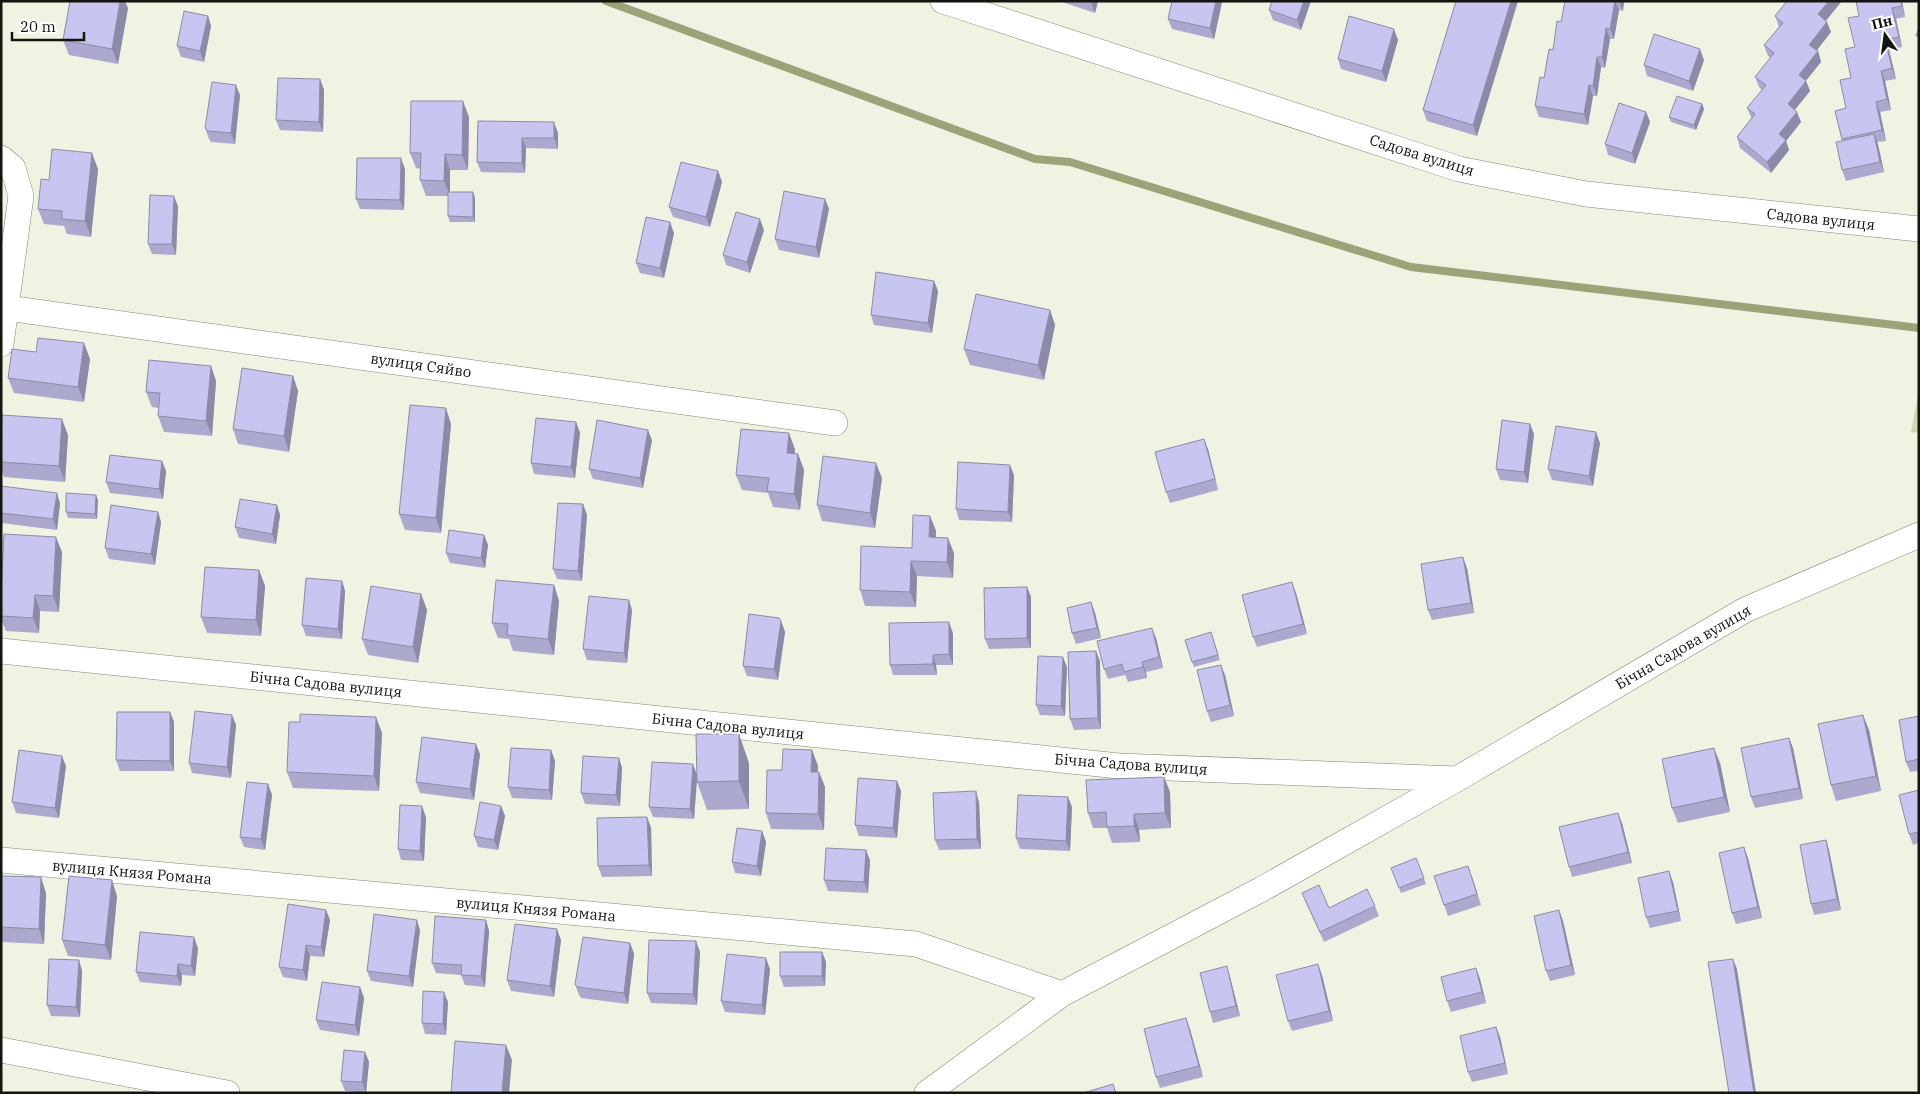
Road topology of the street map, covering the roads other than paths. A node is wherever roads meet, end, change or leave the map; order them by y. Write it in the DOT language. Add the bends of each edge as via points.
graph roads {
  1 [pos="943,1"];
  2 [pos="1,158"];
  3 [pos="1919,229"];
  4 [pos="6,308"];
  5 [pos="1,344"];
  6 [pos="835,423"];
  7 [pos="1919,535"];
  8 [pos="1,650"];
  9 [pos="1457,779"];
  10 [pos="1,860"];
  11 [pos="1062,994"];
  12 [pos="1,1050"];
  13 [pos="227,1093"];
  14 [pos="927,1093"];
  1 -- 3 [label="street, Садова вулиця" via="1459,169 1586,194"];
  2 -- 4 [label="street" via="13,168 21,196"];
  4 -- 5 [label="street"];
  4 -- 6 [label="street, вулиця Сяйво"];
  7 -- 9 [label="street, Бічна Садова вулиця" via="1745,610"];
  8 -- 9 [label="street, Бічна Садова вулиця" via="1119,766"];
  9 -- 11 [label="street, Бічна Садова вулиця" via="1262,889"];
  10 -- 11 [label="street, вулиця Князя Романа" via="916,944"];
  11 -- 14 [label="street, Бічна Садова вулиця"];
  12 -- 13 [label="street"];
}
